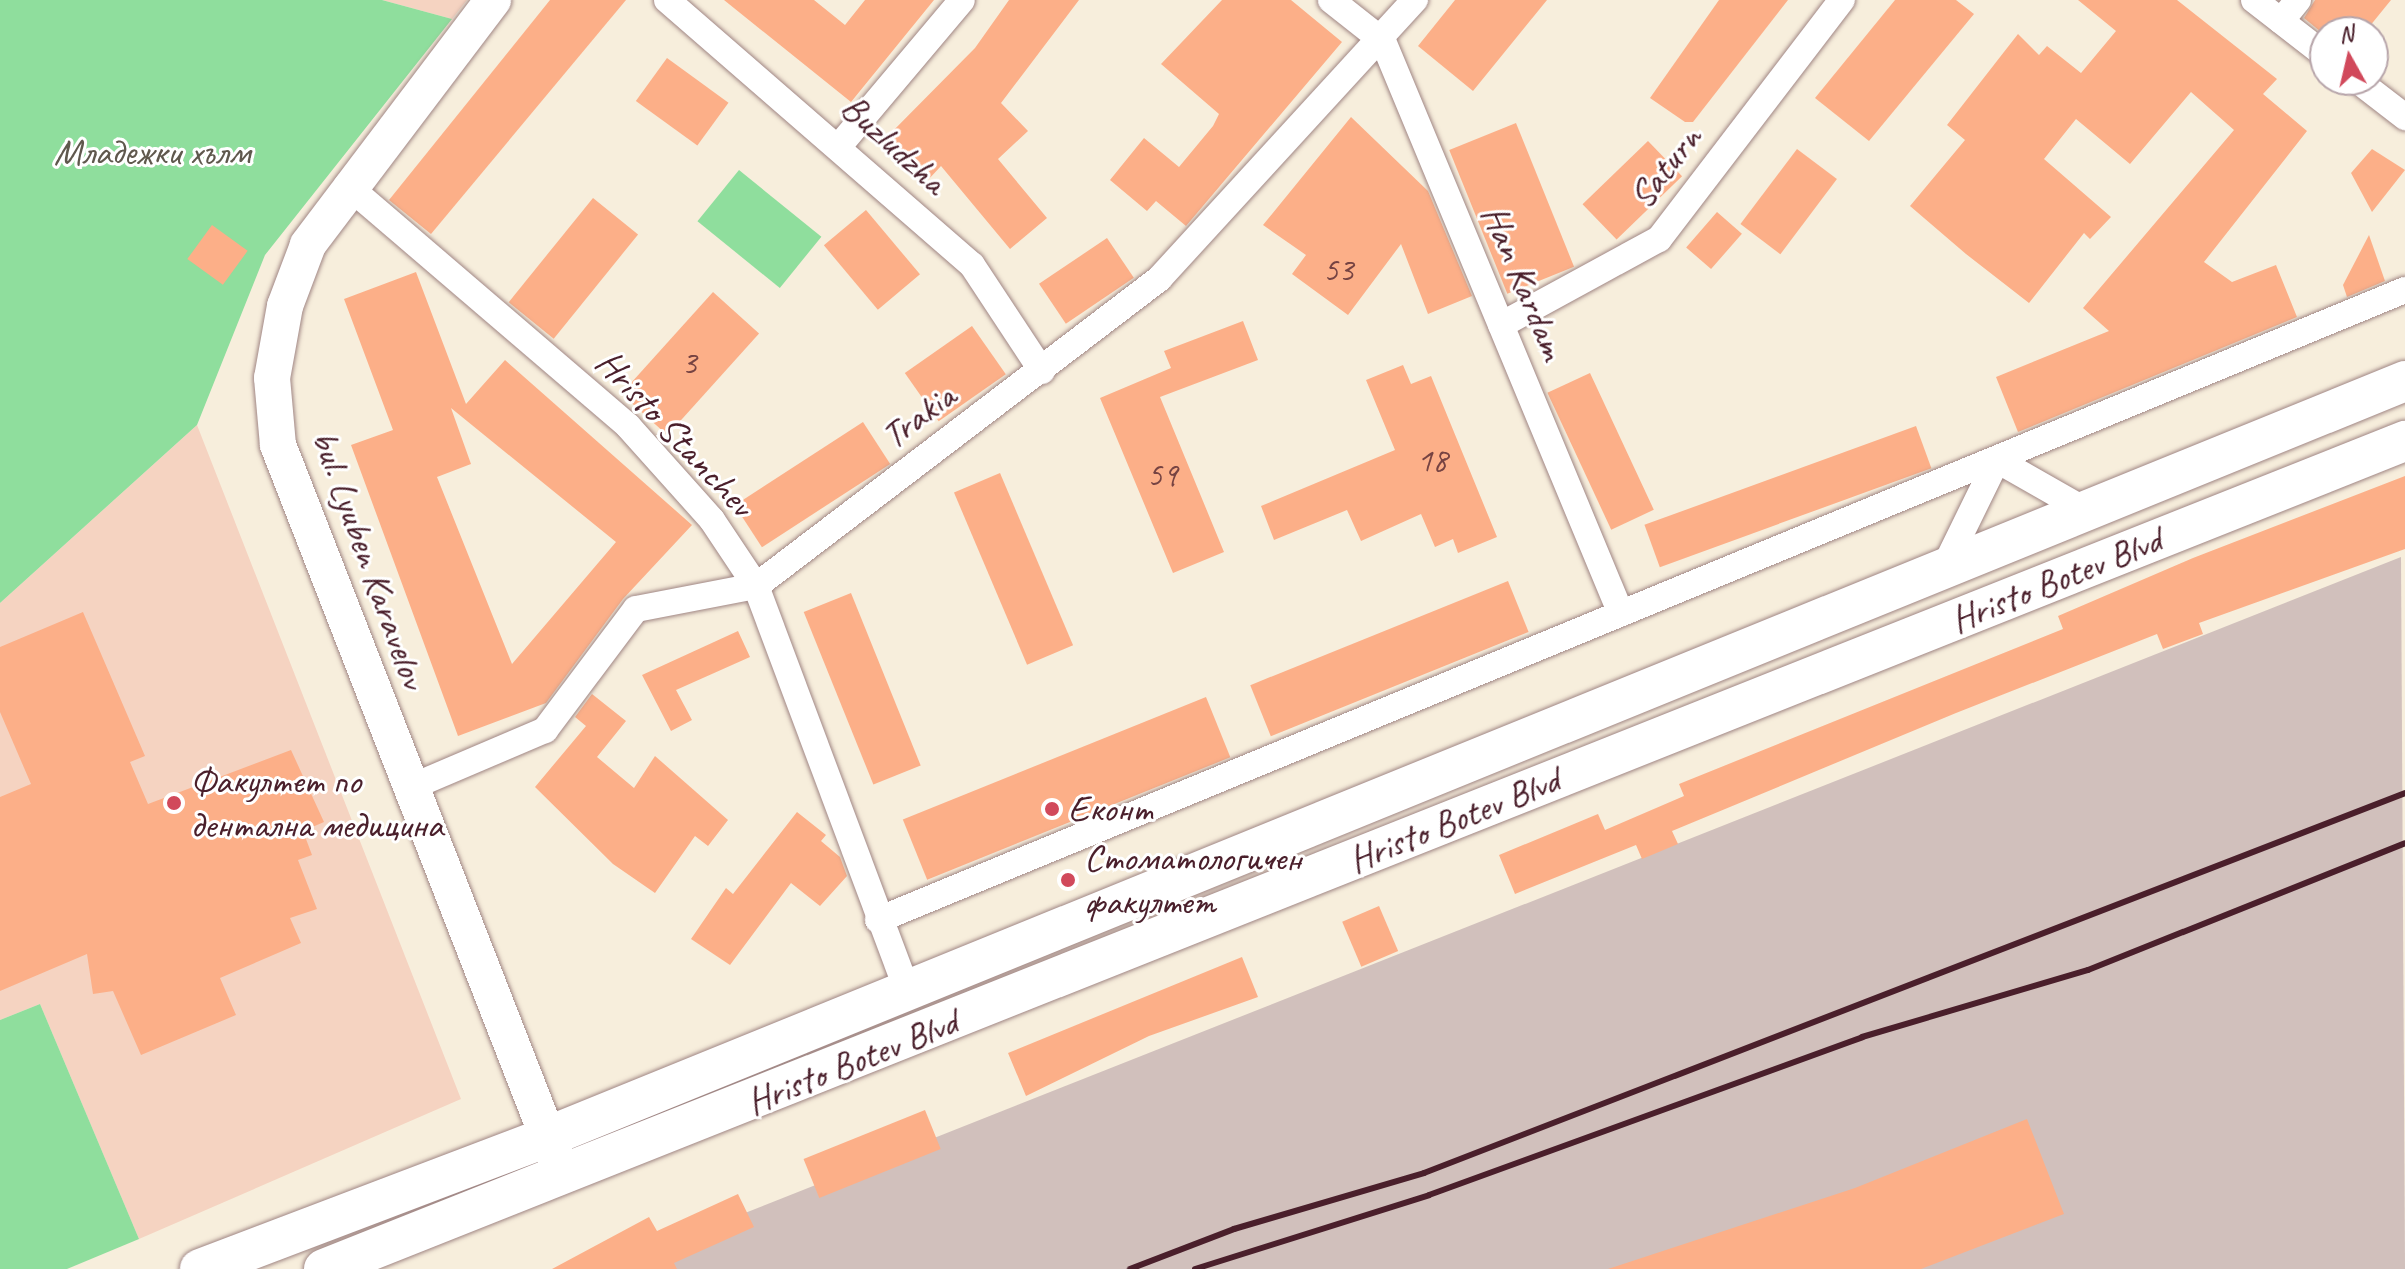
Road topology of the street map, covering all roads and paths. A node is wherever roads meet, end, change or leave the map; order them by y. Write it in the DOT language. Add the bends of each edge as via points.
graph roads {
  1 [pos="493,0"];
  2 [pos="667,0"];
  3 [pos="962,0"];
  4 [pos="1331,0"];
  5 [pos="1415,0"];
  6 [pos="1842,0"];
  7 [pos="2254,0"];
  8 [pos="2298,0"];
  9 [pos="2281,21"];
  10 [pos="1383,41"];
  11 [pos="2309,43"];
  12 [pos="2378,96"];
  13 [pos="2405,117"];
  14 [pos="840,145"];
  15 [pos="347,185"];
  16 [pos="2405,290"];
  17 [pos="1501,325"];
  18 [pos="1042,371"];
  19 [pos="2405,381"];
  20 [pos="2405,441"];
  21 [pos="1997,460"];
  22 [pos="2083,509"];
  23 [pos="1946,564"];
  24 [pos="756,586"];
  25 [pos="1621,614"];
  26 [pos="409,788"];
  27 [pos="878,920"];
  28 [pos="907,990"];
  29 [pos="547,1137"];
  30 [pos="564,1179"];
  31 [pos="200,1269"];
  32 [pos="324,1269"];
  1 -- 15 [label="street, bul. Lyuben Karavelov"];
  2 -- 14 [label="street, Buzludzha"];
  3 -- 14 [label="street"];
  4 -- 10 [label="street, Han Kardam"];
  5 -- 10 [label="street, Trakia"];
  6 -- 17 [label="street, Saturn" via="1659,239"];
  7 -- 9 [label="street"];
  8 -- 9 [label="street"];
  9 -- 11 [label="street"];
  10 -- 17 [label="street, Han Kardam"];
  10 -- 18 [label="street, Trakia" via="1159,279"];
  12 -- 13 [label="street"];
  14 -- 18 [label="street, Buzludzha" via="972,265"];
  15 -- 24 [label="street, Hristo Stanchev" via="628,426 712,520"];
  15 -- 26 [label="street, bul. Lyuben Karavelov" via="308,245 285,306 272,378 278,445"];
  16 -- 21 [label="street"];
  17 -- 25 [label="street, Han Kardam"];
  18 -- 24 [label="street, Trakia"];
  19 -- 22 [label="main road, Hristo Botev Blvd"];
  20 -- 30 [label="main road, Hristo Botev Blvd"];
  21 -- 22 [label="street, Hristo Botev Blvd"];
  21 -- 23 [label="street, Hristo Botev Blvd"];
  21 -- 25 [label="street"];
  22 -- 23 [label="main road, Hristo Botev Blvd"];
  23 -- 28 [label="main road, Hristo Botev Blvd"];
  24 -- 26 [label="street, Trakia" via="636,609 545,730"];
  24 -- 27 [label="street, Hristo Stanchev"];
  25 -- 27 [label="street"];
  26 -- 29 [label="street, bul. Lyuben Karavelov"];
  27 -- 28 [label="street, Hristo Stanchev"];
  28 -- 29 [label="main road, Hristo Botev Blvd"];
  29 -- 30 [label="street, bul. Lyuben Karavelov"];
  29 -- 31 [label="main road, Hristo Botev Blvd"];
  30 -- 32 [label="main road, Hristo Botev Blvd"];
}
